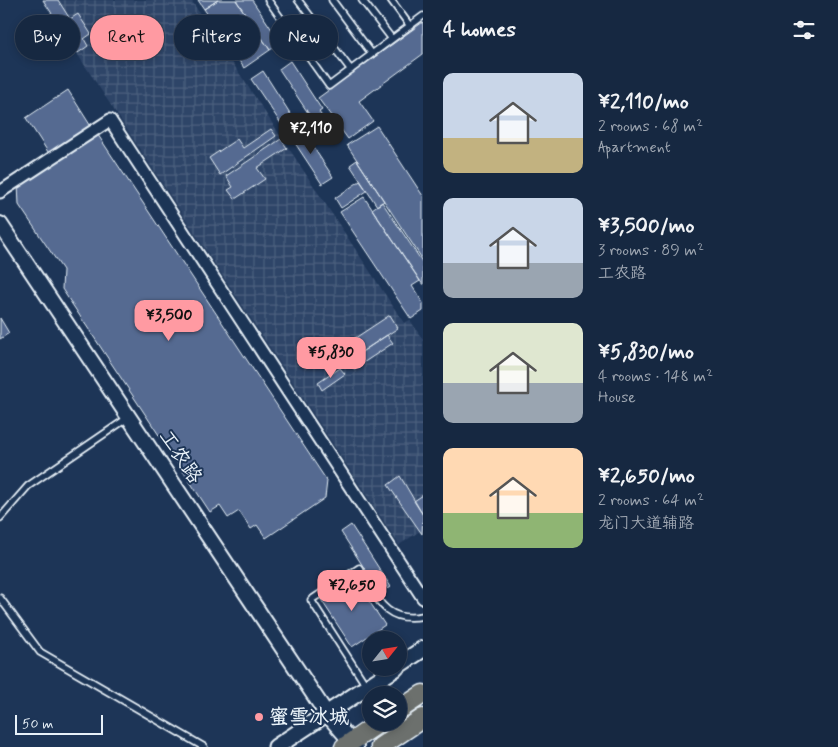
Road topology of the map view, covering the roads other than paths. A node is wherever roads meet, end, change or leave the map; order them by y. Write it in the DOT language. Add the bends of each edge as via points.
graph roads {
  1 [pos="268,0"];
  2 [pos="298,0"];
  3 [pos="332,0"];
  4 [pos="362,0"];
  5 [pos="391,0"];
  6 [pos="423,16"];
  7 [pos="410,26"];
  8 [pos="392,39"];
  9 [pos="372,54"];
  10 [pos="351,70"];
  11 [pos="0,192"];
  12 [pos="0,224"];
  13 [pos="0,240"];
  14 [pos="126,420"];
  15 [pos="0,518"];
  16 [pos="0,598"];
  17 [pos="423,598"];
  18 [pos="423,616"];
  19 [pos="423,649"];
  20 [pos="408,659"];
  21 [pos="383,676"];
  22 [pos="367,686"];
  23 [pos="362,689"];
  24 [pos="423,694"];
  25 [pos="407,705"];
  26 [pos="323,716"];
  27 [pos="423,718"];
  28 [pos="368,731"];
  29 [pos="349,746"];
  30 [pos="204,747"];
  31 [pos="276,747"];
  32 [pos="380,747"];
  1 -- 10 [label="lane" via="329,86"];
  2 -- 10 [label="lane"];
  3 -- 9 [label="lane"];
  4 -- 8 [label="lane"];
  5 -- 7 [label="lane"];
  6 -- 7 [label="lane"];
  7 -- 8 [label="lane"];
  8 -- 9 [label="lane"];
  9 -- 10 [label="lane"];
  11 -- 17 [label="street" via="110,120"];
  12 -- 14 [label="street, 工农路"];
  13 -- 14 [label="street, 工农路"];
  14 -- 15 [label="lane" via="28,486"];
  14 -- 26 [label="street, 工农路"];
  16 -- 30 [label="lane" via="40,652"];
  18 -- 22 [label="lane" via="408,619 388,612 378,604 358,568 311,600 336,632"];
  19 -- 20 [label="main road"];
  21 -- 22 [label="main road"];
  23 -- 26 [label="main road"];
  24 -- 25 [label="highway"];
  26 -- 29 [label="street, 工农路"];
  26 -- 31 [label="main road"];
  27 -- 32 [label="highway"];
  28 -- 29 [label="highway"];
}
